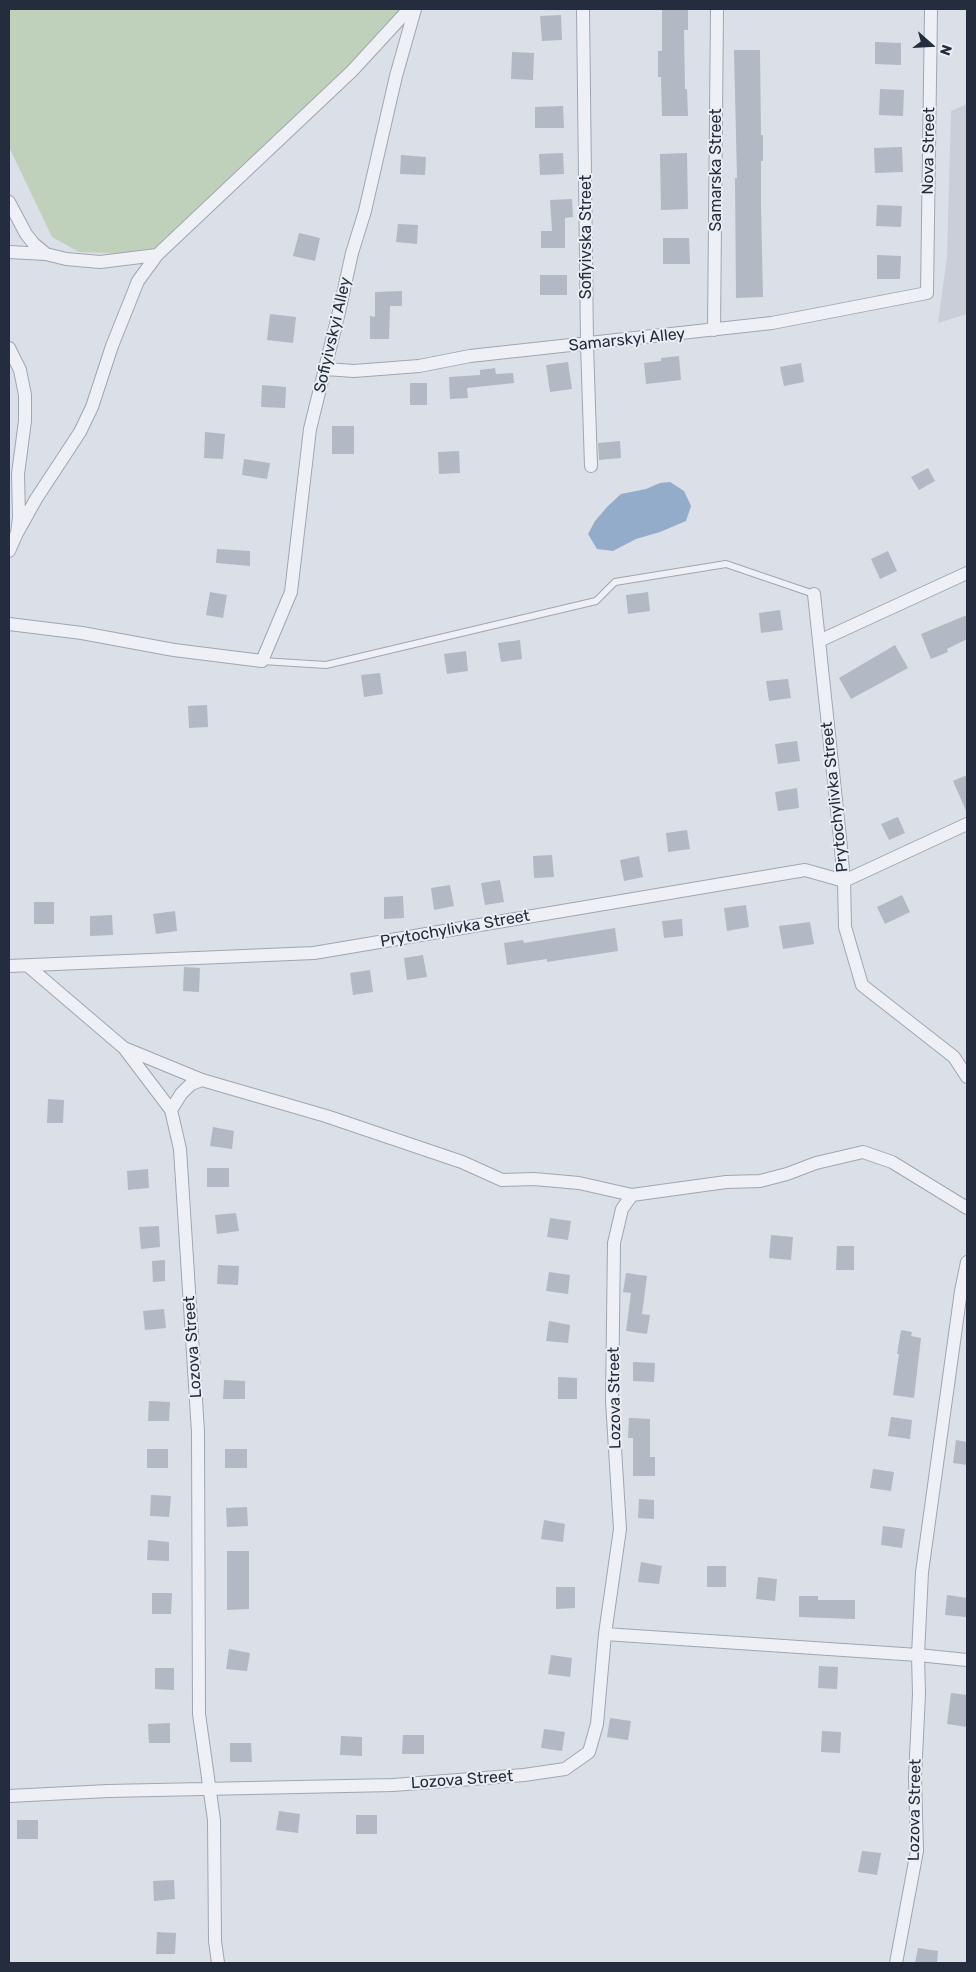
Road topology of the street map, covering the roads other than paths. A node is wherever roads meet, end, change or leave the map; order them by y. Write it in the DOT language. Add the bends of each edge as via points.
graph roads {
  1 [pos="408,9"];
  2 [pos="414,9"];
  3 [pos="583,9"];
  4 [pos="717,9"];
  5 [pos="931,9"];
  6 [pos="9,202"];
  7 [pos="9,252"];
  8 [pos="46,254"];
  9 [pos="157,255"];
  10 [pos="927,293"];
  11 [pos="714,330"];
  12 [pos="586,344"];
  13 [pos="9,348"];
  14 [pos="326,369"];
  15 [pos="591,466"];
  16 [pos="17,533"];
  17 [pos="9,551"];
  18 [pos="967,573"];
  19 [pos="814,594"];
  20 [pos="9,624"];
  21 [pos="819,641"];
  22 [pos="262,661"];
  23 [pos="967,824"];
  24 [pos="844,881"];
  25 [pos="9,966"];
  26 [pos="28,966"];
  27 [pos="124,1048"];
  28 [pos="967,1078"];
  29 [pos="202,1080"];
  30 [pos="171,1110"];
  31 [pos="632,1195"];
  32 [pos="967,1208"];
  33 [pos="967,1262"];
  34 [pos="605,1634"];
  35 [pos="918,1655"];
  36 [pos="967,1660"];
  37 [pos="210,1789"];
  38 [pos="9,1796"];
  39 [pos="218,1963"];
  40 [pos="896,1963"];
  1 -- 9 [label="street" via="352,71"];
  2 -- 14 [label="street, Sofiyivskyi Alley"];
  3 -- 12 [label="street, Sofiyivska Street"];
  4 -- 11 [label="street, Samarska Street"];
  5 -- 10 [label="street, Nova Street"];
  6 -- 8 [label="street" via="26,234"];
  7 -- 8 [label="street"];
  8 -- 9 [label="street" via="100,262"];
  9 -- 16 [label="street" via="138,281 80,432"];
  10 -- 11 [label="street, Samarskyi Alley" via="772,323"];
  11 -- 12 [label="street, Samarskyi Alley"];
  12 -- 14 [label="street, Samarskyi Alley" via="470,356 419,366 354,371"];
  12 -- 15 [label="street, Sofiyivska Street"];
  13 -- 16 [label="street" via="20,370 25,396"];
  14 -- 22 [label="street, Sofiyivskyi Alley" via="310,429 292,586"];
  16 -- 17 [label="street"];
  18 -- 21 [label="street"];
  19 -- 21 [label="street, Prytochylivka Street"];
  19 -- 22 [label="lane, Prytochylivka Street" via="726,564 614,582 596,600 326,664"];
  20 -- 22 [label="street"];
  21 -- 24 [label="street, Prytochylivka Street"];
  23 -- 24 [label="street"];
  24 -- 26 [label="street, Prytochylivka Street" via="804,870 314,953"];
  24 -- 28 [label="street" via="845,927 862,986 954,1057"];
  25 -- 26 [label="street, Prytochylivka Street"];
  26 -- 27 [label="street, Lozova Street"];
  27 -- 29 [label="street"];
  27 -- 30 [label="street, Lozova Street"];
  29 -- 30 [label="street" via="191,1084"];
  29 -- 31 [label="street" via="335,1119 462,1162 502,1180 579,1183"];
  30 -- 37 [label="street, Lozova Street" via="180,1149 198,1432 199,1714"];
  31 -- 32 [label="street" via="716,1183 760,1181 863,1152 892,1162"];
  31 -- 34 [label="street, Lozova Street" via="622,1208 614,1243 612,1401 620,1529"];
  33 -- 35 [label="street, Lozova Street" via="922,1572"];
  34 -- 35 [label="street"];
  34 -- 37 [label="street, Lozova Street" via="597,1724 590,1752 564,1769 393,1785"];
  35 -- 36 [label="street"];
  35 -- 40 [label="street, Lozova Street" via="917,1852"];
  37 -- 38 [label="street, Lozova Street"];
  37 -- 39 [label="street, Lozova Street" via="214,1820"];
}
